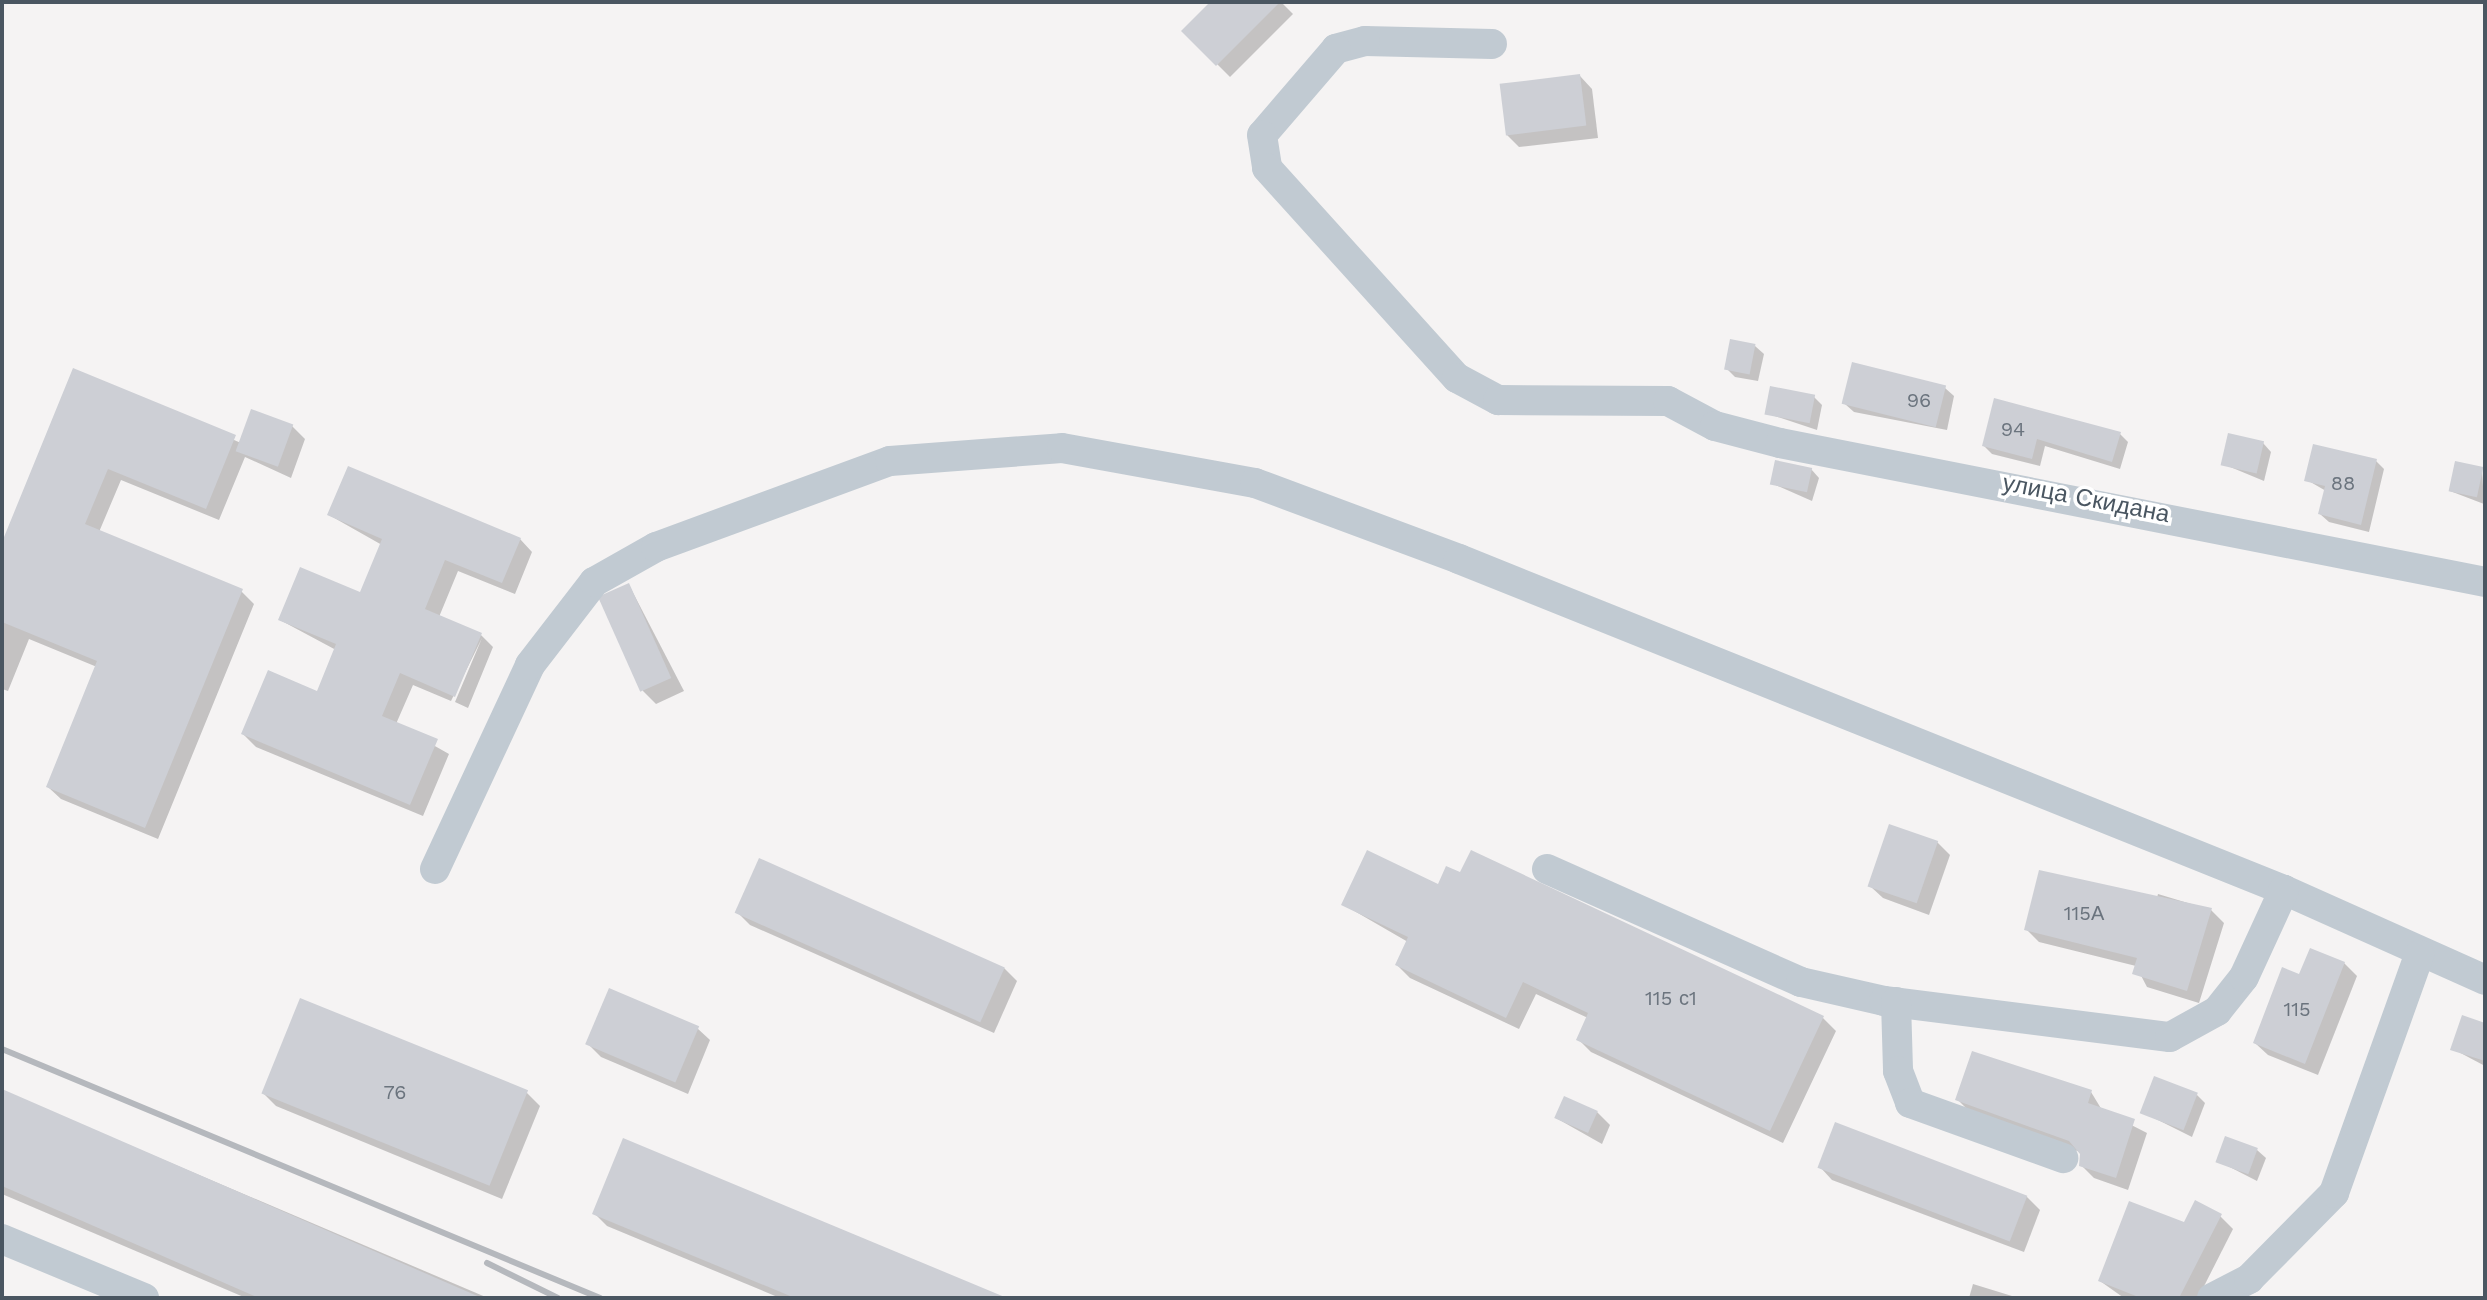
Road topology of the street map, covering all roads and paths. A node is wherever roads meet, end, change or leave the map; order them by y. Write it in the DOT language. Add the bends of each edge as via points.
graph roads {
  1 [pos="1492,44"];
  2 [pos="2485,582"];
  3 [pos="435,869"];
  4 [pos="1547,869"];
  5 [pos="2284,890"];
  6 [pos="2419,955"];
  7 [pos="2485,980"];
  8 [pos="1896,1002"];
  9 [pos="2063,1158"];
  10 [pos="2,1239"];
  11 [pos="144,1298"];
  12 [pos="2212,1298"];
  1 -- 2 [label="lane, улица Скидана" via="1365,41 1336,49 1262,135 1267,168 1457,378 1498,400 1668,401 1780,443"];
  3 -- 5 [label="lane" via="530,665 594,582 656,547 890,461 1062,448 1255,483"];
  4 -- 8 [label="lane" via="1801,982"];
  5 -- 6 [label="lane"];
  5 -- 8 [label="lane" via="2244,977 2217,1011 2170,1037"];
  6 -- 7 [label="lane"];
  6 -- 12 [label="lane" via="2334,1193 2260,1269"];
  8 -- 9 [label="lane" via="1898,1071 1910,1103"];
  10 -- 11 [label="lane"];
}
